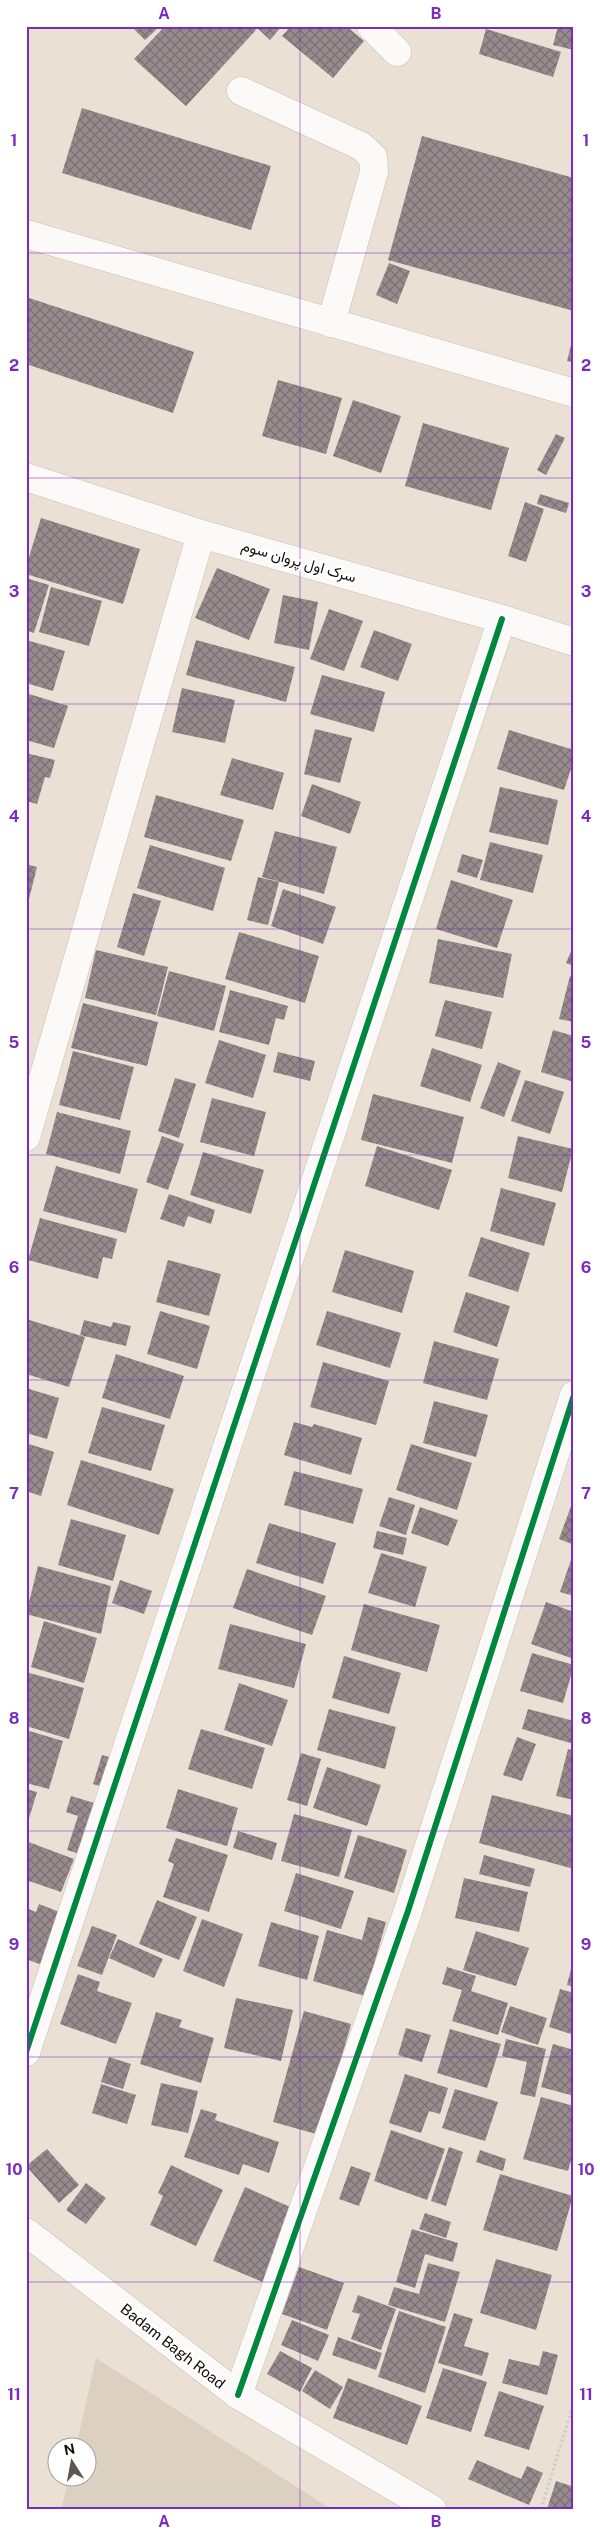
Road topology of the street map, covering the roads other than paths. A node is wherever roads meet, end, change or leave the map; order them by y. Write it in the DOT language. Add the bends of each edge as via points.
graph roads {
  1 [pos="371,26"];
  2 [pos="397,52"];
  3 [pos="240,91"];
  4 [pos="26,234"];
  5 [pos="331,323"];
  6 [pos="574,393"];
  7 [pos="26,477"];
  8 [pos="201,534"];
  9 [pos="502,619"];
  10 [pos="574,642"];
  11 [pos="26,1137"];
  12 [pos="574,1395"];
  13 [pos="26,2052"];
  14 [pos="26,2232"];
  15 [pos="238,2395"];
  16 [pos="432,2509"];
  1 -- 2 [label="street"];
  3 -- 5 [label="street" via="361,146 373,157 374,172"];
  4 -- 5 [label="street"];
  5 -- 6 [label="street"];
  7 -- 8 [label="street, سرک اول پروان سوم"];
  8 -- 9 [label="street, سرک اول پروان سوم"];
  8 -- 11 [label="street"];
  9 -- 10 [label="street, سرک اول پروان سوم"];
  9 -- 13 [label="street"];
  12 -- 15 [label="street" via="408,1911"];
  14 -- 15 [label="street, Badam Bagh Road"];
  15 -- 16 [label="street, Badam Bagh Road"];
}
